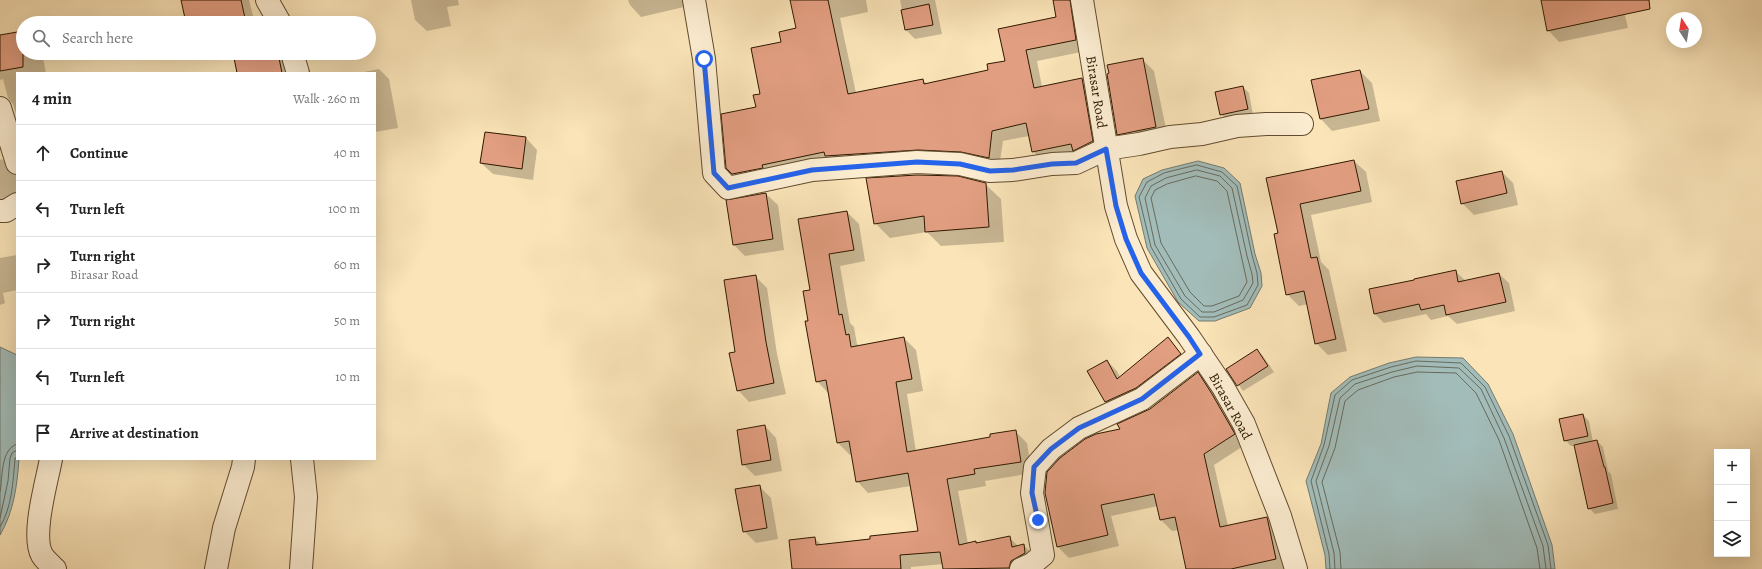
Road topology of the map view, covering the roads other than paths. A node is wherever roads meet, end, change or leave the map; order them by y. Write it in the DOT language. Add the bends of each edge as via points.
graph roads {
  1 [pos="267,0"];
  2 [pos="694,0"];
  3 [pos="1082,0"];
  4 [pos="276,16"];
  5 [pos="294,60"];
  6 [pos="298,72"];
  7 [pos="0,108"];
  8 [pos="1302,124"];
  9 [pos="1106,149"];
  10 [pos="16,160"];
  11 [pos="16,205"];
  12 [pos="0,211"];
  13 [pos="1200,354"];
  14 [pos="51,460"];
  15 [pos="244,460"];
  16 [pos="302,460"];
  17 [pos="55,569"];
  18 [pos="216,569"];
  19 [pos="301,569"];
  20 [pos="1021,569"];
  21 [pos="1296,569"];
  1 -- 4 [label="street"];
  2 -- 9 [label="street" via="704,59 714,173 728,188 812,170 917,162 960,164 990,171 1013,170 1076,163"];
  3 -- 9 [label="street, Birasar Road"];
  5 -- 6 [label="street"];
  7 -- 10 [label="street"];
  8 -- 9 [label="street" via="1237,126"];
  9 -- 13 [label="street, Birasar Road" via="1116,206 1126,239 1141,273"];
  11 -- 12 [label="street" via="6,211"];
  13 -- 20 [label="street" via="1142,399 1079,428 1051,449 1034,467 1032,493 1043,555"];
  13 -- 21 [label="street, Birasar Road" via="1244,424 1280,516"];
  14 -- 17 [label="street" via="40,514 39,540 42,555"];
  15 -- 18 [label="street" via="224,528"];
  16 -- 19 [label="street" via="306,497"];
}
